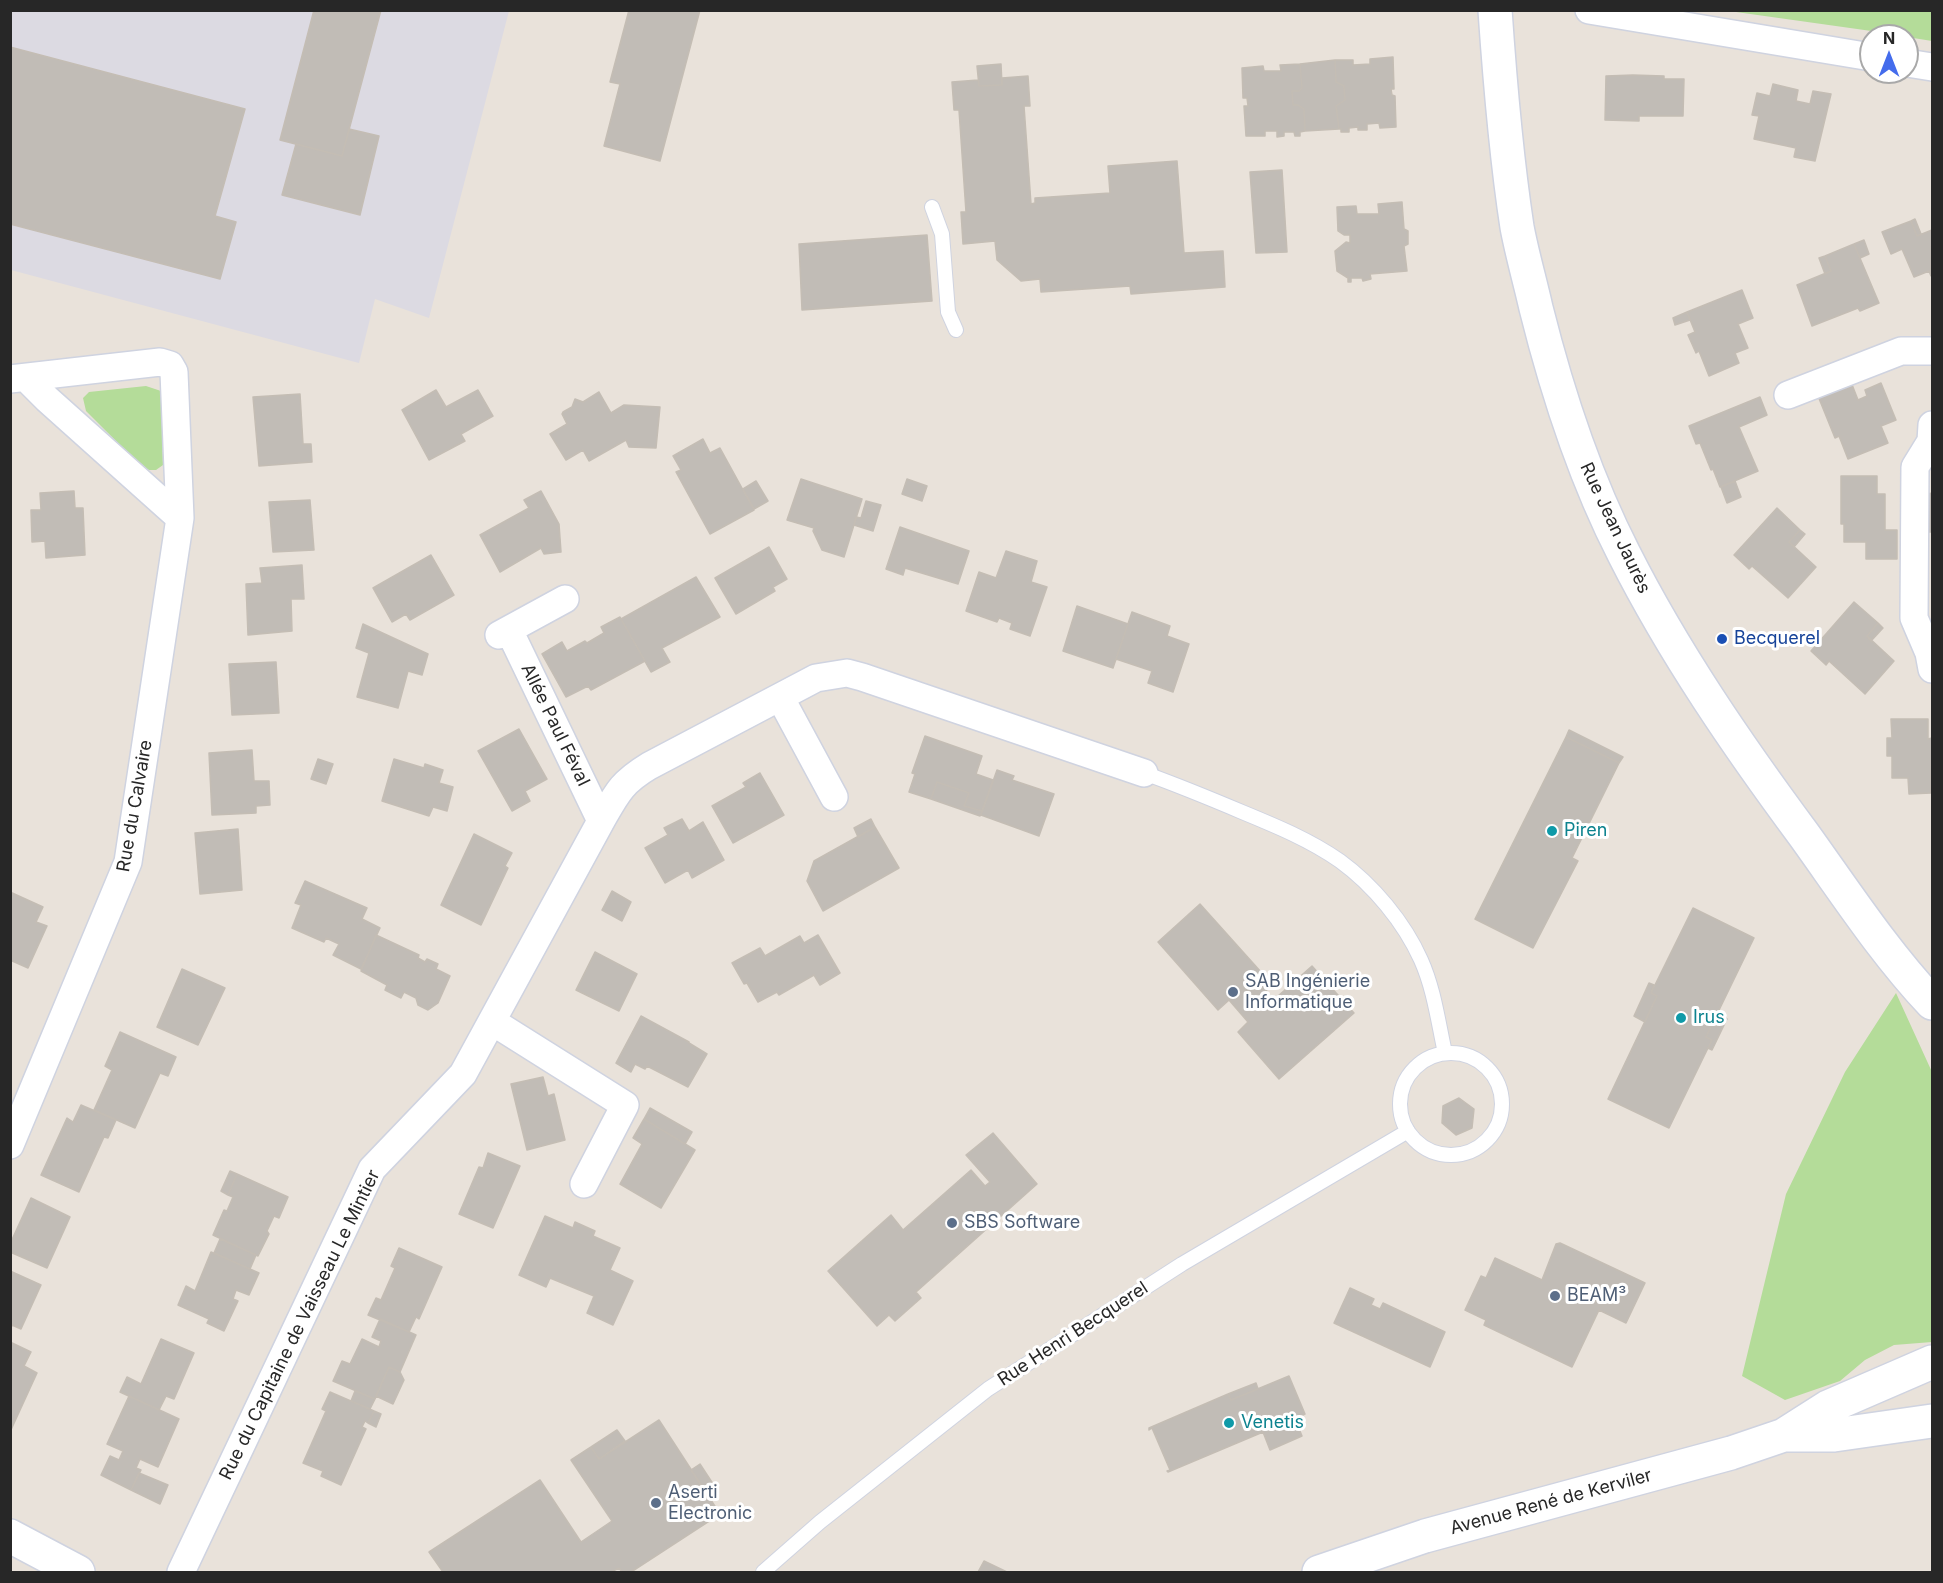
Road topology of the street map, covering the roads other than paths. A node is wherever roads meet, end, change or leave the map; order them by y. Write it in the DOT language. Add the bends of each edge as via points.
graph roads {
  1 [pos="1495,10"];
  2 [pos="1589,10"];
  3 [pos="1859,55"];
  4 [pos="932,207"];
  5 [pos="956,330"];
  6 [pos="1932,351"];
  7 [pos="18,378"];
  8 [pos="1788,395"];
  9 [pos="1932,425"];
  10 [pos="180,518"];
  11 [pos="565,599"];
  12 [pos="1932,669"];
  13 [pos="780,697"];
  14 [pos="1144,773"];
  15 [pos="834,797"];
  16 [pos="601,821"];
  17 [pos="1906,975"];
  18 [pos="1932,1003"];
  19 [pos="493,1022"];
  20 [pos="1932,1025"];
  21 [pos="1445,1053"];
  22 [pos="1408,1131"];
  23 [pos="10,1145"];
  24 [pos="584,1184"];
  25 [pos="1932,1362"];
  26 [pos="1932,1420"];
  27 [pos="1784,1435"];
  28 [pos="10,1536"];
  29 [pos="78,1572"];
  30 [pos="181,1572"];
  31 [pos="764,1572"];
  32 [pos="1319,1572"];
  1 -- 17 [label="main road, Rue Jean Jaurès" via="1518,228 1550,363 1588,472 1623,552 1660,621 1778,801"];
  2 -- 3 [label="street"];
  4 -- 5 [label="lane" via="942,234 948,312"];
  6 -- 8 [label="street" via="1901,351"];
  7 -- 10 [label="street, Rue du Calvaire" via="47,399"];
  7 -- 10 [label="street, Rue du Calvaire" via="170,364 174,372"];
  9 -- 12 [label="street" via="1931,441 1915,467 1914,618"];
  10 -- 23 [label="street, Rue du Calvaire" via="128,862"];
  11 -- 16 [label="street, Allée Paul Féval" via="504,633"];
  13 -- 14 [label="street, Rue du Capitaine de Vaisseau Le Mintier" via="816,678 846,673"];
  13 -- 15 [label="street"];
  13 -- 16 [label="street, Rue du Capitaine de Vaisseau Le Mintier" via="630,778"];
  14 -- 21 [label="lane" via="1281,828 1341,862 1364,882 1407,933 1421,959 1431,985"];
  16 -- 19 [label="street, Rue du Capitaine de Vaisseau Le Mintier"];
  17 -- 18 [label="main road, Rue Jean Jaurès"];
  17 -- 20 [label="main road, Rue Jean Jaurès"];
  19 -- 24 [label="street" via="625,1105"];
  19 -- 30 [label="street, Rue du Capitaine de Vaisseau Le Mintier" via="463,1074 372,1169"];
  21 -- 22 [label="lane" via="1418,1064 1408,1075 1400,1103"];
  21 -- 22 [label="lane" via="1477,1059 1498,1083 1502,1098 1496,1127 1479,1146 1454,1154 1427,1149"];
  22 -- 31 [label="lane, Rue Henri Becquerel" via="1182,1263 988,1389 819,1522"];
  25 -- 27 [label="main road, Avenue René de Kerviler" via="1828,1407"];
  26 -- 27 [label="main road, Avenue René de Kerviler" via="1834,1435"];
  27 -- 32 [label="main road, Avenue René de Kerviler" via="1425,1536"];
  28 -- 29 [label="main road"];
}
